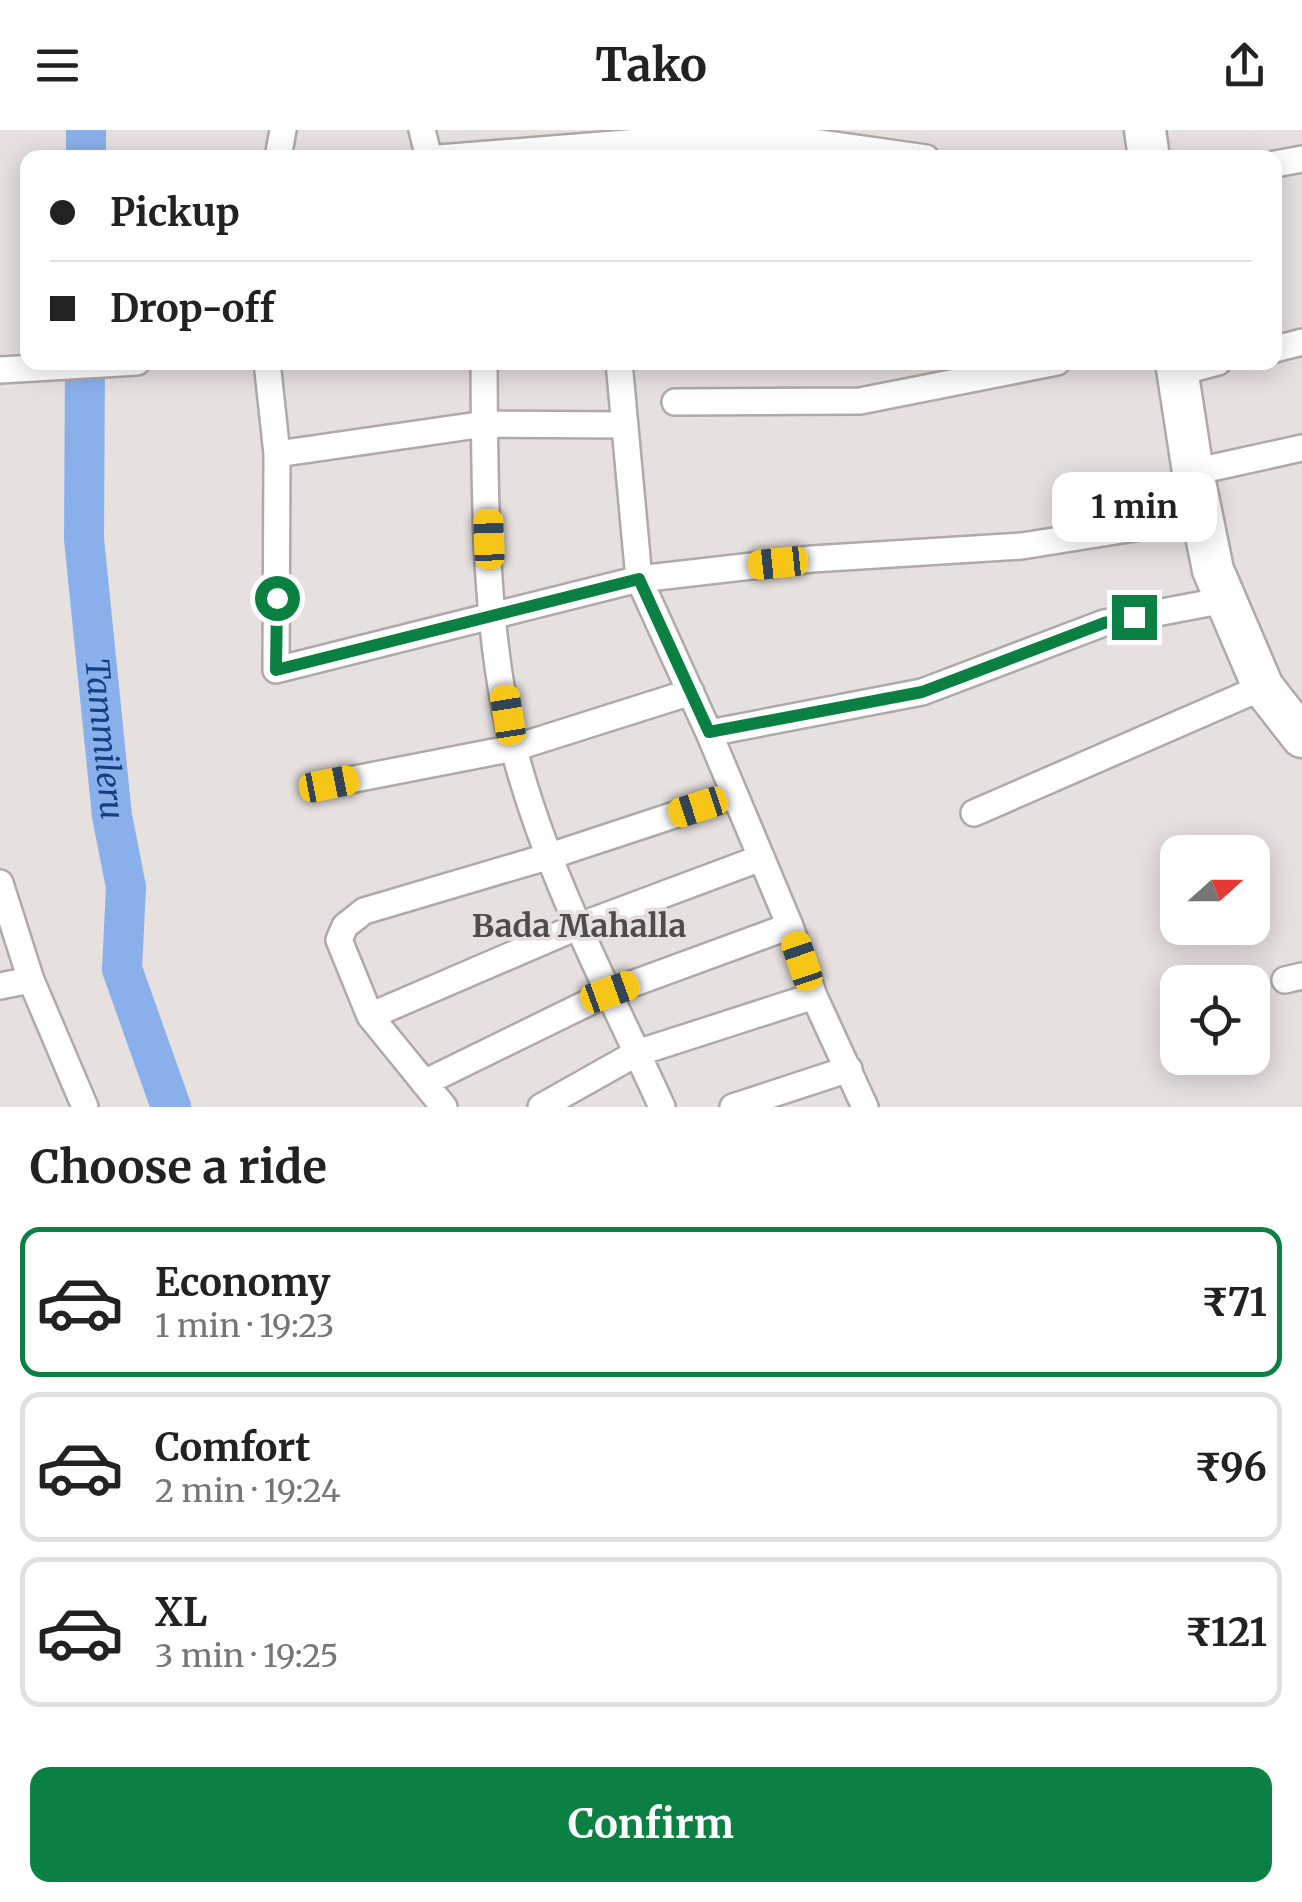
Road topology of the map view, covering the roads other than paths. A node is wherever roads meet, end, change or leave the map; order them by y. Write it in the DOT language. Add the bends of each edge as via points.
graph roads {
  1 [pos="576,146"];
  2 [pos="531,150"];
  3 [pos="870,150"];
  4 [pos="269,370"];
  5 [pos="484,370"];
  6 [pos="620,370"];
  7 [pos="1016,370"];
  8 [pos="1176,370"];
  9 [pos="675,402"];
  10 [pos="485,424"];
  11 [pos="624,425"];
  12 [pos="1302,448"];
  13 [pos="277,454"];
  14 [pos="1193,472"];
  15 [pos="1203,517"];
  16 [pos="639,579"];
  17 [pos="1226,600"];
  18 [pos="491,616"];
  19 [pos="1264,687"];
  20 [pos="690,692"];
  21 [pos="709,732"];
  22 [pos="1302,737"];
  23 [pos="514,748"];
  24 [pos="329,784"];
  25 [pos="735,795"];
  26 [pos="974,813"];
  27 [pos="550,856"];
  28 [pos="762,858"];
  29 [pos="0,883"];
  30 [pos="579,926"];
  31 [pos="790,926"];
  32 [pos="31,980"];
  33 [pos="0,986"];
  34 [pos="610,992"];
  35 [pos="814,996"];
  36 [pos="370,1016"];
  37 [pos="638,1053"];
  38 [pos="848,1068"];
  39 [pos="424,1083"];
  40 [pos="85,1107"];
  41 [pos="444,1107"];
  42 [pos="542,1107"];
  43 [pos="662,1107"];
  44 [pos="733,1107"];
  45 [pos="864,1107"];
  1 -- 2 [label="street"];
  1 -- 3 [label="street" via="792,139"];
  4 -- 13 [label="street"];
  5 -- 10 [label="street"];
  6 -- 11 [label="street"];
  7 -- 9 [label="street" via="860,400"];
  8 -- 14 [label="main road"];
  10 -- 11 [label="street"];
  10 -- 13 [label="street"];
  10 -- 18 [label="street"];
  11 -- 16 [label="street"];
  12 -- 14 [label="street"];
  13 -- 18 [label="street" via="276,670"];
  14 -- 15 [label="main road"];
  15 -- 16 [label="street" via="1022,546 812,559"];
  15 -- 17 [label="main road"];
  16 -- 18 [label="street"];
  16 -- 20 [label="street"];
  17 -- 19 [label="main road"];
  17 -- 21 [label="street" via="1104,623 922,692"];
  18 -- 23 [label="street"];
  19 -- 22 [label="main road"];
  19 -- 26 [label="street"];
  20 -- 21 [label="street"];
  20 -- 23 [label="street"];
  21 -- 25 [label="street"];
  23 -- 24 [label="street"];
  23 -- 27 [label="street"];
  25 -- 27 [label="street"];
  25 -- 28 [label="street"];
  27 -- 30 [label="street"];
  27 -- 36 [label="street" via="364,911 345,926 339,940"];
  28 -- 30 [label="street"];
  28 -- 31 [label="street"];
  29 -- 32 [label="street"];
  30 -- 34 [label="street"];
  30 -- 36 [label="street"];
  31 -- 34 [label="street"];
  31 -- 35 [label="street"];
  32 -- 33 [label="street"];
  32 -- 40 [label="street"];
  34 -- 37 [label="street"];
  34 -- 39 [label="street"];
  35 -- 37 [label="street"];
  35 -- 38 [label="street"];
  36 -- 39 [label="street"];
  37 -- 42 [label="street"];
  37 -- 43 [label="street"];
  38 -- 44 [label="street"];
  38 -- 45 [label="street"];
  39 -- 41 [label="street"];
}
